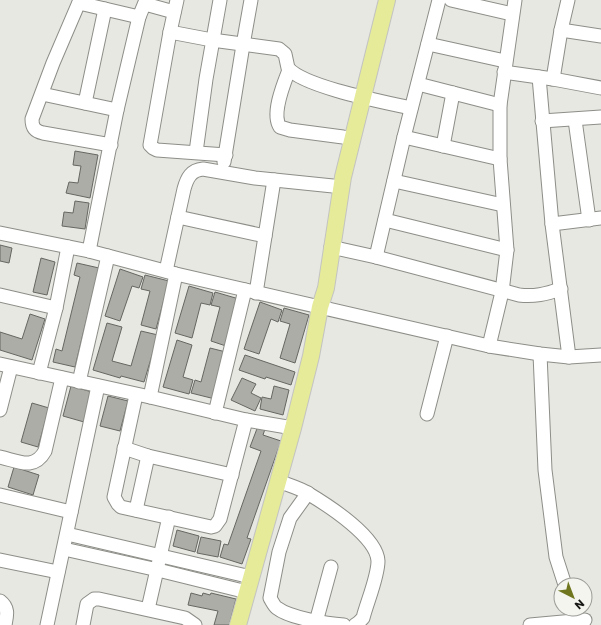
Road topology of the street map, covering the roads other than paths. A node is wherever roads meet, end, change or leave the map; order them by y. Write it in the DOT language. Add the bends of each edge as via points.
graph roads {
  1 [pos="220,0"];
  2 [pos="251,0"];
  3 [pos="376,0"];
  4 [pos="387,0"];
  5 [pos="439,0"];
  6 [pos="451,0"];
  7 [pos="515,0"];
  8 [pos="568,0"];
  9 [pos="79,1"];
  10 [pos="145,2"];
  11 [pos="175,6"];
  12 [pos="105,10"];
  13 [pos="512,14"];
  14 [pos="139,17"];
  15 [pos="561,30"];
  16 [pos="170,32"];
  17 [pos="601,36"];
  18 [pos="212,40"];
  19 [pos="428,44"];
  20 [pos="242,45"];
  21 [pos="505,66"];
  22 [pos="289,70"];
  23 [pos="539,77"];
  24 [pos="553,79"];
  25 [pos="418,84"];
  26 [pos="601,88"];
  27 [pos="453,93"];
  28 [pos="42,94"];
  29 [pos="358,96"];
  30 [pos="85,103"];
  31 [pos="500,105"];
  32 [pos="411,108"];
  33 [pos="117,110"];
  34 [pos="601,117"];
  35 [pos="575,120"];
  36 [pos="542,121"];
  37 [pos="343,136"];
  38 [pos="404,137"];
  39 [pos="111,145"];
  40 [pos="442,146"];
  41 [pos="196,152"];
  42 [pos="226,155"];
  43 [pos="500,159"];
  44 [pos="222,172"];
  45 [pos="274,180"];
  46 [pos="394,181"];
  47 [pos="333,186"];
  48 [pos="503,205"];
  49 [pos="178,217"];
  50 [pos="595,219"];
  51 [pos="384,220"];
  52 [pos="552,224"];
  53 [pos="0,233"];
  54 [pos="265,236"];
  55 [pos="68,247"];
  56 [pos="331,247"];
  57 [pos="507,250"];
  58 [pos="89,251"];
  59 [pos="108,256"];
  60 [pos="376,258"];
  61 [pos="171,273"];
  62 [pos="560,289"];
  63 [pos="251,291"];
  64 [pos="502,292"];
  65 [pos="0,295"];
  66 [pos="320,307"];
  67 [pos="56,308"];
  68 [pos="447,336"];
  69 [pos="489,346"];
  70 [pos="540,354"];
  71 [pos="601,355"];
  72 [pos="569,357"];
  73 [pos="5,365"];
  74 [pos="39,373"];
  75 [pos="62,378"];
  76 [pos="79,382"];
  77 [pos="98,386"];
  78 [pos="136,395"];
  79 [pos="150,397"];
  80 [pos="0,410"];
  81 [pos="216,413"];
  82 [pos="427,414"];
  83 [pos="246,420"];
  84 [pos="293,428"];
  85 [pos="124,448"];
  86 [pos="148,456"];
  87 [pos="0,458"];
  88 [pos="232,475"];
  89 [pos="278,481"];
  90 [pos="308,493"];
  91 [pos="0,495"];
  92 [pos="136,510"];
  93 [pos="71,512"];
  94 [pos="168,517"];
  95 [pos="67,534"];
  96 [pos="64,549"];
  97 [pos="160,556"];
  98 [pos="0,560"];
  99 [pos="331,567"];
  100 [pos="158,570"];
  101 [pos="58,572"];
  102 [pos="251,576"];
  103 [pos="562,577"];
  104 [pos="247,592"];
  105 [pos="0,601"];
  106 [pos="148,609"];
  107 [pos="584,618"];
  108 [pos="316,622"];
  109 [pos="242,624"];
  110 [pos="5,625"];
  111 [pos="47,625"];
  112 [pos="83,625"];
  113 [pos="195,625"];
  114 [pos="344,625"];
  115 [pos="355,625"];
  116 [pos="530,625"];
  1 -- 18 [label="street"];
  2 -- 20 [label="street"];
  3 -- 29 [label="main road"];
  4 -- 29 [label="main road"];
  5 -- 19 [label="street"];
  6 -- 13 [label="street"];
  7 -- 13 [label="street"];
  8 -- 15 [label="street"];
  9 -- 12 [label="street"];
  9 -- 28 [label="street"];
  10 -- 11 [label="street"];
  10 -- 14 [label="street"];
  11 -- 16 [label="street"];
  12 -- 14 [label="street"];
  12 -- 30 [label="street"];
  13 -- 21 [label="street"];
  14 -- 33 [label="street"];
  15 -- 17 [label="street"];
  15 -- 24 [label="street"];
  16 -- 18 [label="street"];
  16 -- 41 [label="street" via="150,145 157,150"];
  18 -- 20 [label="street"];
  18 -- 41 [label="street"];
  19 -- 21 [label="street"];
  19 -- 25 [label="street"];
  20 -- 22 [label="street" via="267,46 282,50"];
  20 -- 42 [label="street"];
  21 -- 23 [label="street"];
  21 -- 31 [label="street"];
  22 -- 29 [label="street" via="302,78"];
  22 -- 37 [label="street" via="279,102 277,120 280,127"];
  23 -- 24 [label="street"];
  23 -- 36 [label="street"];
  24 -- 26 [label="street"];
  25 -- 27 [label="street"];
  25 -- 32 [label="street"];
  27 -- 31 [label="street"];
  27 -- 40 [label="street"];
  28 -- 30 [label="street"];
  28 -- 39 [label="street" via="32,119 35,130"];
  29 -- 32 [label="street"];
  29 -- 37 [label="main road"];
  29 -- 56 [label="main road"];
  30 -- 33 [label="street"];
  31 -- 43 [label="street"];
  32 -- 38 [label="street"];
  33 -- 39 [label="street"];
  34 -- 35 [label="street"];
  35 -- 36 [label="street"];
  35 -- 50 [label="street"];
  36 -- 52 [label="street"];
  37 -- 47 [label="main road"];
  38 -- 40 [label="street"];
  38 -- 46 [label="street"];
  39 -- 58 [label="street"];
  40 -- 43 [label="street"];
  41 -- 42 [label="street"];
  42 -- 44 [label="street"];
  43 -- 48 [label="street"];
  44 -- 45 [label="street"];
  44 -- 49 [label="street" via="199,169 192,173 185,183"];
  45 -- 47 [label="street"];
  45 -- 54 [label="street"];
  46 -- 48 [label="street"];
  46 -- 51 [label="street"];
  47 -- 66 [label="main road" via="317,289"];
  48 -- 57 [label="street"];
  49 -- 54 [label="street"];
  49 -- 61 [label="street"];
  50 -- 52 [label="street"];
  51 -- 57 [label="street"];
  51 -- 60 [label="street"];
  52 -- 62 [label="street"];
  53 -- 55 [label="street"];
  54 -- 63 [label="street"];
  55 -- 58 [label="street"];
  55 -- 67 [label="street"];
  56 -- 60 [label="street"];
  56 -- 66 [label="main road" via="326,288"];
  57 -- 64 [label="street"];
  58 -- 59 [label="street"];
  59 -- 61 [label="street"];
  59 -- 76 [label="street"];
  60 -- 64 [label="street"];
  61 -- 63 [label="street"];
  61 -- 79 [label="street"];
  62 -- 64 [label="street" via="530,297"];
  62 -- 72 [label="street"];
  63 -- 66 [label="street"];
  63 -- 81 [label="street"];
  64 -- 69 [label="street"];
  65 -- 67 [label="street"];
  66 -- 68 [label="street"];
  66 -- 84 [label="main road"];
  67 -- 74 [label="street"];
  68 -- 69 [label="street"];
  68 -- 82 [label="street"];
  69 -- 70 [label="street"];
  70 -- 72 [label="street"];
  70 -- 103 [label="street" via="545,470 556,557"];
  71 -- 72 [label="street"];
  73 -- 74 [label="street"];
  73 -- 80 [label="street"];
  74 -- 75 [label="street"];
  75 -- 76 [label="street"];
  75 -- 87 [label="street" via="45,451 41,458 33,463"];
  76 -- 77 [label="street"];
  77 -- 78 [label="street"];
  77 -- 93 [label="street"];
  78 -- 79 [label="street"];
  78 -- 85 [label="street"];
  79 -- 81 [label="street"];
  81 -- 83 [label="street"];
  83 -- 84 [label="street"];
  83 -- 88 [label="street"];
  84 -- 89 [label="main road"];
  85 -- 86 [label="street"];
  85 -- 92 [label="street" via="114,497 121,507"];
  86 -- 88 [label="street"];
  86 -- 92 [label="street"];
  88 -- 94 [label="street" via="220,519 215,526"];
  89 -- 90 [label="street"];
  89 -- 102 [label="main road"];
  90 -- 108 [label="street" via="290,518 279,552 270,598 277,608"];
  90 -- 115 [label="street" via="352,524 376,551 376,572 363,618"];
  91 -- 93 [label="street"];
  92 -- 94 [label="street"];
  93 -- 95 [label="street"];
  94 -- 97 [label="street"];
  95 -- 96 [label="street"];
  95 -- 97 [label="street"];
  96 -- 100 [label="street"];
  96 -- 101 [label="street"];
  97 -- 100 [label="street"];
  97 -- 102 [label="street"];
  98 -- 101 [label="street"];
  99 -- 108 [label="street"];
  100 -- 104 [label="street"];
  100 -- 106 [label="street"];
  101 -- 111 [label="street"];
  102 -- 104 [label="main road"];
  104 -- 109 [label="main road"];
  105 -- 110 [label="street" via="6,608"];
  106 -- 112 [label="street" via="94,599 87,604"];
  106 -- 113 [label="street" via="185,618"];
  107 -- 116 [label="street"];
  108 -- 114 [label="street"];
}
